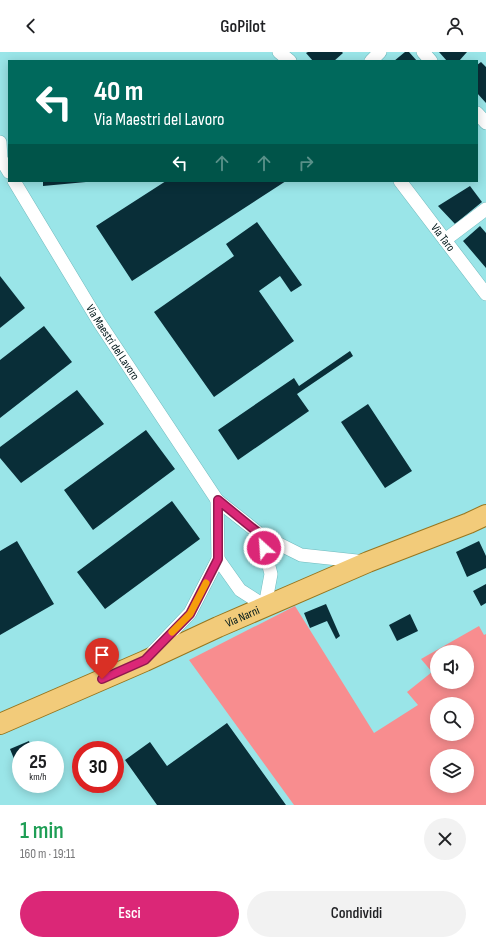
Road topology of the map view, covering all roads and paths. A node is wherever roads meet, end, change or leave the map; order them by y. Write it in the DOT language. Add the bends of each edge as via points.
graph roads {
  1 [pos="279,52"];
  2 [pos="380,52"];
  3 [pos="423,52"];
  4 [pos="289,60"];
  5 [pos="372,60"];
  6 [pos="430,60"];
  7 [pos="478,114"];
  8 [pos="486,123"];
  9 [pos="0,142"];
  10 [pos="8,170"];
  11 [pos="15,182"];
  12 [pos="401,182"];
  13 [pos="486,209"];
  14 [pos="445,240"];
  15 [pos="486,294"];
  16 [pos="218,500"];
  17 [pos="486,515"];
  18 [pos="261,535"];
  19 [pos="218,559"];
  20 [pos="368,562"];
  21 [pos="265,606"];
  22 [pos="145,660"];
  23 [pos="0,724"];
  1 -- 4 [label="street"];
  2 -- 5 [label="street"];
  3 -- 6 [label="street"];
  7 -- 8 [label="street"];
  9 -- 10 [label="street" via="1,159"];
  11 -- 16 [label="street, Via Maestri del Lavoro" via="99,322"];
  12 -- 14 [label="street, Via Taro"];
  13 -- 14 [label="street"];
  14 -- 15 [label="street, Via Taro"];
  16 -- 18 [label="street, Via Maestri del Lavoro"];
  16 -- 19 [label="street"];
  17 -- 20 [label="main road, Via Narni"];
  18 -- 20 [label="street, Via Maestri del Lavoro" via="301,555"];
  18 -- 21 [label="street" via="271,574"];
  19 -- 21 [label="street" via="240,590"];
  19 -- 22 [label="street" via="190,614"];
  20 -- 21 [label="main road, Via Narni"];
  21 -- 22 [label="main road, Via Narni"];
  22 -- 23 [label="main road, Via Narni"];
}
